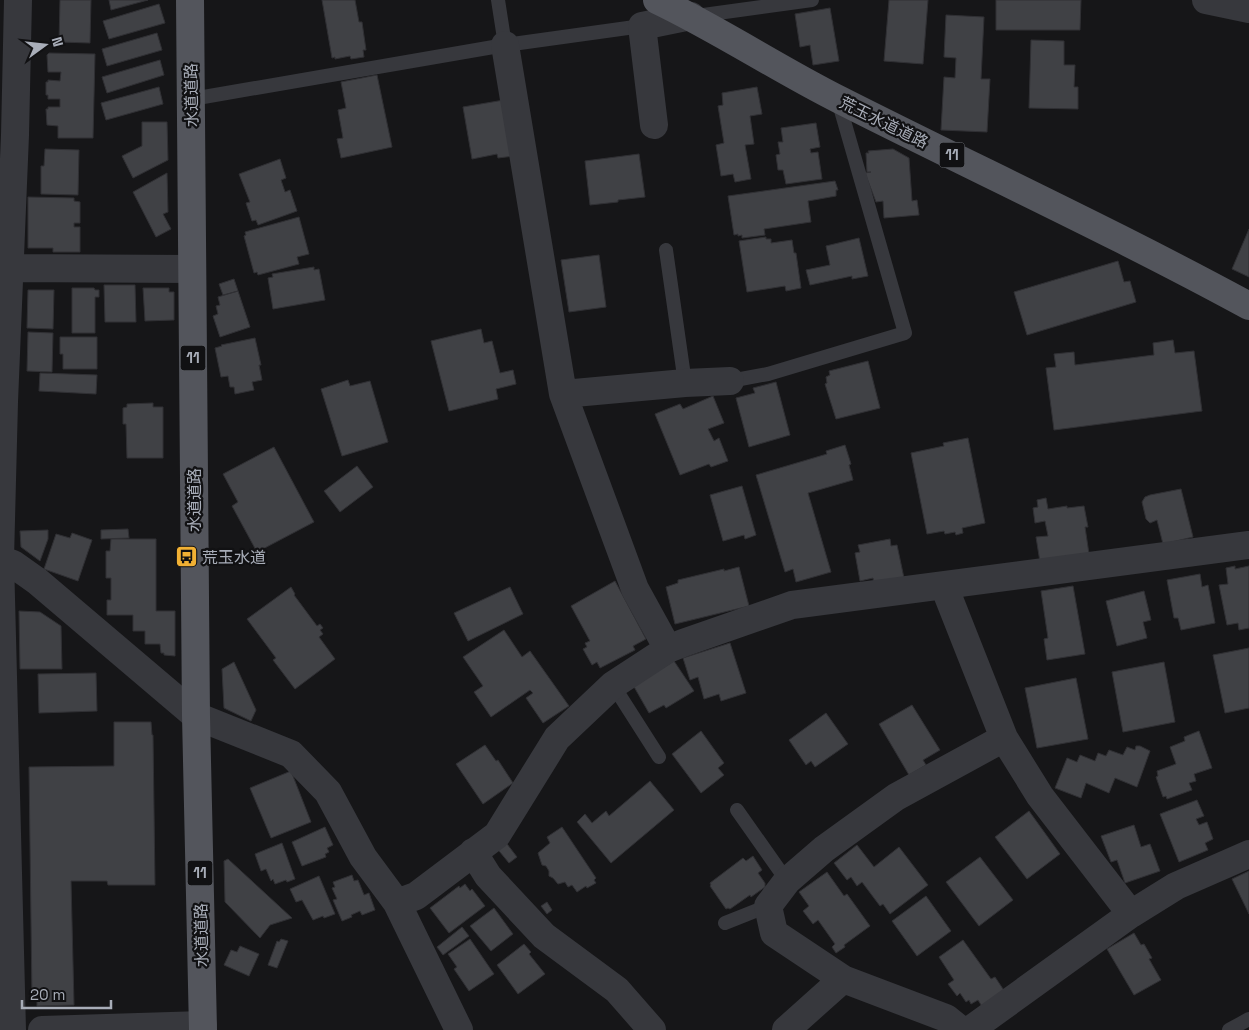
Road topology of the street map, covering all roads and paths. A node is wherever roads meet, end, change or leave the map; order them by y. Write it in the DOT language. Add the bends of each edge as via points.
graph roads {
  1 [pos="18,0"];
  2 [pos="190,0"];
  3 [pos="498,0"];
  4 [pos="657,0"];
  5 [pos="812,0"];
  6 [pos="1206,0"];
  7 [pos="1249,9"];
  8 [pos="691,16"];
  9 [pos="642,26"];
  10 [pos="505,45"];
  11 [pos="192,99"];
  12 [pos="837,99"];
  13 [pos="654,125"];
  14 [pos="8,134"];
  15 [pos="666,250"];
  16 [pos="9,268"];
  17 [pos="192,269"];
  18 [pos="1249,306"];
  19 [pos="730,381"];
  20 [pos="685,383"];
  21 [pos="563,394"];
  22 [pos="1249,545"];
  23 [pos="0,559"];
  24 [pos="944,586"];
  25 [pos="668,649"];
  26 [pos="613,685"];
  27 [pos="196,716"];
  28 [pos="1004,738"];
  29 [pos="659,756"];
  30 [pos="737,810"];
  31 [pos="473,852"];
  32 [pos="1249,854"];
  33 [pos="787,881"];
  34 [pos="397,903"];
  35 [pos="768,906"];
  36 [pos="1130,914"];
  37 [pos="725,923"];
  38 [pos="843,979"];
  39 [pos="1249,1018"];
  40 [pos="203,1027"];
  41 [pos="12,1030"];
  42 [pos="42,1030"];
  43 [pos="459,1030"];
  44 [pos="652,1030"];
  45 [pos="786,1030"];
  46 [pos="961,1030"];
  47 [pos="970,1030"];
  48 [pos="1229,1030"];
  1 -- 14 [label="street"];
  2 -- 11 [label="main road, 水道道路 / 11"];
  3 -- 10 [label="lane"];
  4 -- 8 [label="main road, 荒玉水道道路 / 11"];
  5 -- 8 [label="lane"];
  6 -- 7 [label="street"];
  8 -- 9 [label="street"];
  8 -- 12 [label="main road, 荒玉水道道路 / 11"];
  9 -- 10 [label="lane"];
  9 -- 13 [label="street"];
  10 -- 11 [label="lane"];
  10 -- 21 [label="street"];
  11 -- 17 [label="main road, 水道道路 / 11"];
  12 -- 18 [label="main road, 荒玉水道道路 / 11" via="1174,265"];
  12 -- 19 [label="lane" via="905,333 768,374"];
  14 -- 16 [label="street"];
  15 -- 20 [label="lane"];
  16 -- 17 [label="street"];
  16 -- 23 [label="street"];
  17 -- 27 [label="main road, 水道道路 / 11"];
  19 -- 20 [label="street"];
  20 -- 21 [label="street"];
  21 -- 25 [label="street" via="635,589"];
  22 -- 24 [label="street"];
  23 -- 27 [label="street" via="37,581"];
  23 -- 41 [label="street"];
  24 -- 25 [label="street" via="792,605"];
  24 -- 28 [label="street"];
  25 -- 26 [label="street"];
  26 -- 29 [label="lane"];
  26 -- 31 [label="street" via="557,738 498,835"];
  27 -- 34 [label="street" via="291,754 328,792 363,857"];
  27 -- 40 [label="main road, 水道道路 / 11"];
  28 -- 33 [label="street" via="896,797 824,849"];
  28 -- 36 [label="street" via="1040,796"];
  30 -- 33 [label="lane"];
  31 -- 34 [label="street" via="416,896"];
  31 -- 44 [label="street" via="488,876 544,936 617,990"];
  32 -- 36 [label="street" via="1176,886"];
  33 -- 35 [label="street"];
  34 -- 43 [label="street"];
  35 -- 37 [label="lane"];
  35 -- 38 [label="street" via="774,933"];
  36 -- 47 [label="street"];
  38 -- 45 [label="street"];
  38 -- 46 [label="street" via="946,1018"];
  39 -- 48 [label="lane"];
  40 -- 42 [label="street"];
}
